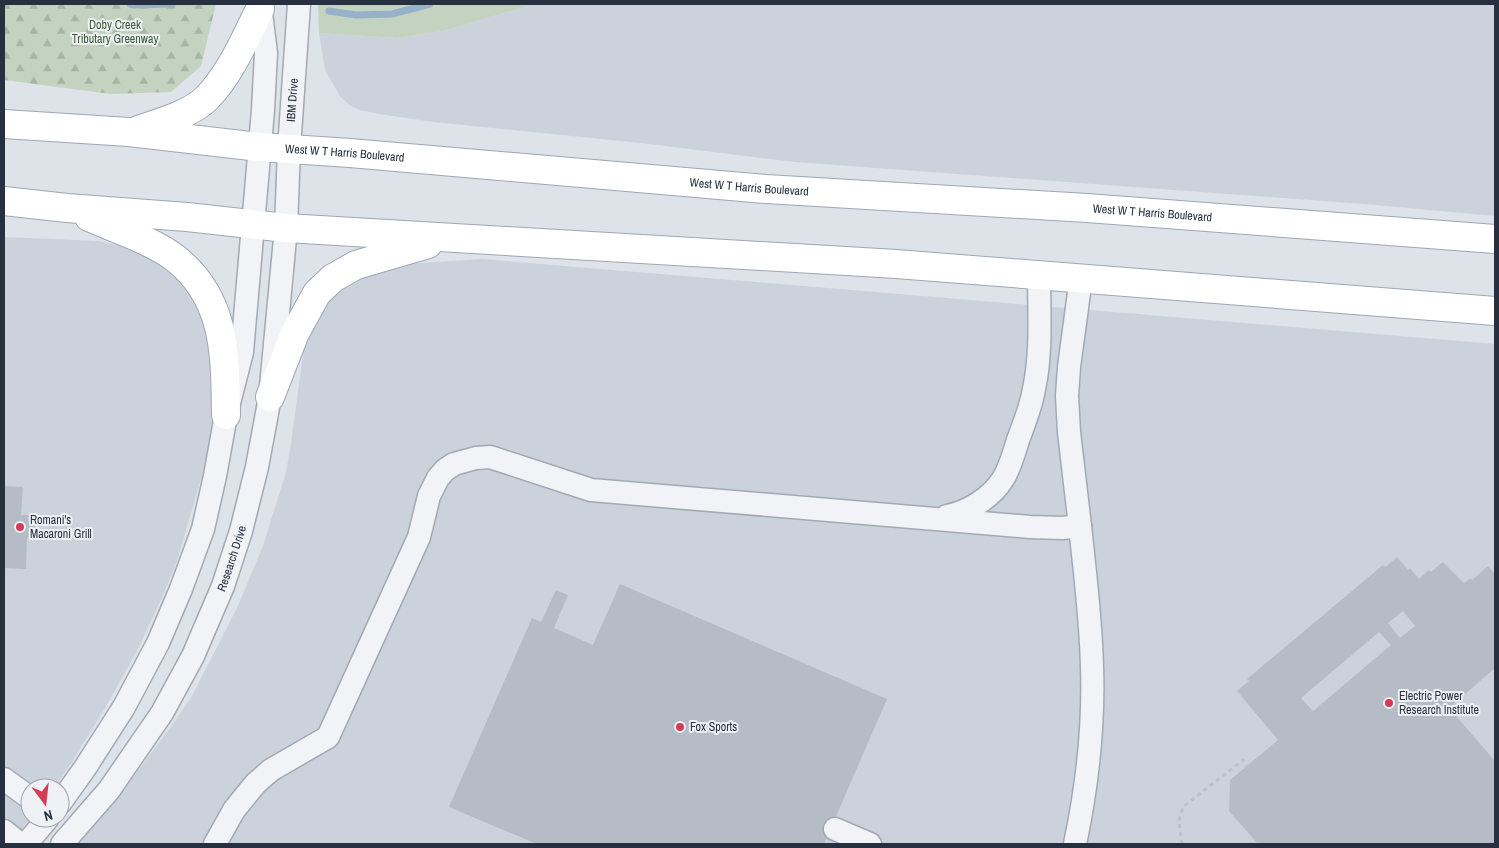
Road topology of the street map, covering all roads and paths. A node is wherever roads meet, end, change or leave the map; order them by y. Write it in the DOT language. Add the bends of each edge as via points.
graph roads {
  1 [pos="299,4"];
  2 [pos="260,6"];
  3 [pos="4,124"];
  4 [pos="129,132"];
  5 [pos="260,147"];
  6 [pos="289,149"];
  7 [pos="4,201"];
  8 [pos="67,208"];
  9 [pos="252,225"];
  10 [pos="286,228"];
  11 [pos="453,238"];
  12 [pos="1495,239"];
  13 [pos="1039,275"];
  14 [pos="1081,278"];
  15 [pos="1495,312"];
  16 [pos="1069,367"];
  17 [pos="1037,371"];
  18 [pos="270,397"];
  19 [pos="226,415"];
  20 [pos="937,518"];
  21 [pos="1080,526"];
  22 [pos="1247,766"];
  23 [pos="4,778"];
  24 [pos="70,788"];
  25 [pos="20,790"];
  26 [pos="40,828"];
  27 [pos="835,830"];
  28 [pos="4,831"];
  29 [pos="67,838"];
  30 [pos="20,844"];
  31 [pos="26,844"];
  32 [pos="216,844"];
  33 [pos="870,844"];
  34 [pos="1075,844"];
  35 [pos="1182,844"];
  1 -- 6 [label="street, IBM Drive"];
  2 -- 4 [label="main road" via="225,75 206,99 162,122"];
  2 -- 5 [label="street" via="266,53"];
  3 -- 4 [label="main road, West W T Harris Boulevard"];
  4 -- 5 [label="main road, West W T Harris Boulevard"];
  5 -- 6 [label="main road, West W T Harris Boulevard"];
  5 -- 9 [label="street"];
  6 -- 10 [label="street, IBM Drive"];
  6 -- 12 [label="main road, West W T Harris Boulevard" via="766,188"];
  7 -- 8 [label="main road"];
  8 -- 9 [label="main road"];
  8 -- 19 [label="main road" via="144,241 175,258 194,277 218,322 225,356"];
  9 -- 10 [label="main road"];
  9 -- 19 [label="street" via="242,352"];
  10 -- 11 [label="main road"];
  10 -- 18 [label="street, Research Drive"];
  11 -- 13 [label="main road"];
  11 -- 18 [label="main road" via="381,256 333,278 316,293 304,314"];
  13 -- 14 [label="main road"];
  13 -- 17 [label="street"];
  14 -- 15 [label="main road"];
  14 -- 16 [label="street"];
  16 -- 17 [label="street" via="1060,382 1051,385 1042,380"];
  16 -- 21 [label="street" via="1066,396"];
  17 -- 20 [label="street" via="1028,411 1003,480 976,505 955,515"];
  18 -- 29 [label="street, Research Drive" via="241,531 223,586 193,656 152,728 109,790"];
  19 -- 24 [label="street" via="203,529 181,589 124,707"];
  20 -- 21 [label="street" via="1030,527"];
  20 -- 32 [label="street" via="591,490 490,457 454,464 432,487 419,537 328,737 256,783 234,810"];
  21 -- 34 [label="street" via="1092,668 1086,784"];
  22 -- 35 [label="path" via="1243,760 1183,807 1179,821"];
  23 -- 25 [label="street"];
  26 -- 31 [label="street"];
  27 -- 33 [label="street"];
  28 -- 30 [label="street"];
}
